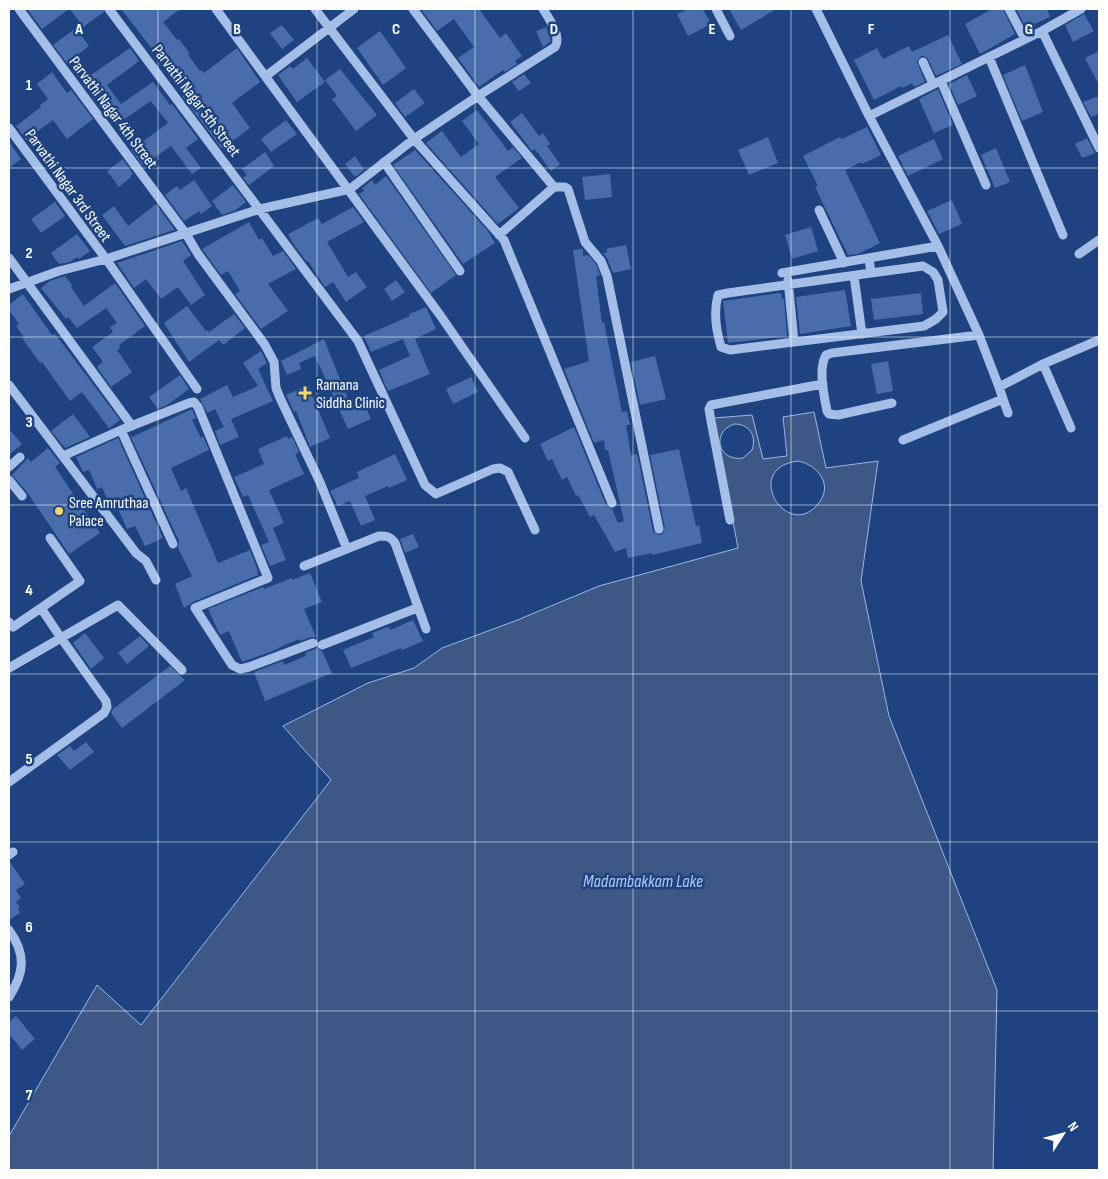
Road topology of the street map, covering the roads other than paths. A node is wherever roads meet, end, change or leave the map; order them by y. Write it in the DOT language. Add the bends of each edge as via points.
graph roads {
  1 [pos="19,9"];
  2 [pos="109,9"];
  3 [pos="216,9"];
  4 [pos="314,9"];
  5 [pos="354,9"];
  6 [pos="413,9"];
  7 [pos="543,9"];
  8 [pos="716,9"];
  9 [pos="816,9"];
  10 [pos="1009,9"];
  11 [pos="1081,9"];
  12 [pos="329,28"];
  13 [pos="1042,31"];
  14 [pos="730,36"];
  15 [pos="1025,39"];
  16 [pos="989,57"];
  17 [pos="923,62"];
  18 [pos="266,76"];
  19 [pos="937,83"];
  20 [pos="478,96"];
  21 [pos="869,116"];
  22 [pos="9,128"];
  23 [pos="414,139"];
  24 [pos="1099,148"];
  25 [pos="384,162"];
  26 [pos="986,185"];
  27 [pos="554,187"];
  28 [pos="350,190"];
  29 [pos="260,209"];
  30 [pos="819,210"];
  31 [pos="186,234"];
  32 [pos="499,235"];
  33 [pos="1063,235"];
  34 [pos="1099,240"];
  35 [pos="938,246"];
  36 [pos="1079,254"];
  37 [pos="9,258"];
  38 [pos="106,259"];
  39 [pos="869,259"];
  40 [pos="844,263"];
  41 [pos="460,271"];
  42 [pos="871,274"];
  43 [pos="854,276"];
  44 [pos="28,284"];
  45 [pos="788,284"];
  46 [pos="9,289"];
  47 [pos="862,334"];
  48 [pos="979,335"];
  49 [pos="1099,340"];
  50 [pos="794,342"];
  51 [pos="1043,364"];
  52 [pos="823,384"];
  53 [pos="999,387"];
  54 [pos="197,389"];
  55 [pos="11,390"];
  56 [pos="1003,399"];
  57 [pos="892,402"];
  58 [pos="1008,413"];
  59 [pos="132,426"];
  60 [pos="1071,428"];
  61 [pos="121,430"];
  62 [pos="525,438"];
  63 [pos="903,440"];
  64 [pos="63,456"];
  65 [pos="20,457"];
  66 [pos="9,467"];
  67 [pos="9,480"];
  68 [pos="22,496"];
  69 [pos="612,503"];
  70 [pos="730,520"];
  71 [pos="659,529"];
  72 [pos="535,530"];
  73 [pos="50,538"];
  74 [pos="173,544"];
  75 [pos="347,549"];
  76 [pos="304,566"];
  77 [pos="156,580"];
  78 [pos="42,608"];
  79 [pos="417,608"];
  80 [pos="9,622"];
  81 [pos="426,630"];
  82 [pos="60,638"];
  83 [pos="9,668"];
  84 [pos="182,670"];
  85 [pos="9,782"];
  86 [pos="9,930"];
  87 [pos="9,997"];
  1 -- 31 [label="street, Parvathi Nagar 4th Street"];
  2 -- 29 [label="street, Parvathi Nagar 5th Street"];
  3 -- 18 [label="street"];
  4 -- 12 [label="street"];
  5 -- 12 [label="street"];
  6 -- 20 [label="street"];
  7 -- 20 [label="street" via="558,37 555,47"];
  8 -- 14 [label="street"];
  9 -- 21 [label="street"];
  10 -- 15 [label="street"];
  11 -- 13 [label="street"];
  12 -- 18 [label="street"];
  12 -- 23 [label="street"];
  13 -- 15 [label="street"];
  13 -- 24 [label="street"];
  15 -- 16 [label="street"];
  16 -- 19 [label="street"];
  16 -- 33 [label="street"];
  17 -- 19 [label="street"];
  18 -- 28 [label="street"];
  19 -- 21 [label="street"];
  19 -- 26 [label="street"];
  20 -- 23 [label="street"];
  20 -- 27 [label="street"];
  21 -- 35 [label="street"];
  22 -- 38 [label="street, Parvathi Nagar 3rd Street"];
  23 -- 25 [label="street"];
  23 -- 32 [label="street"];
  25 -- 28 [label="street"];
  25 -- 41 [label="street"];
  27 -- 32 [label="street"];
  27 -- 71 [label="street" via="568,189 585,242 601,261 606,276"];
  28 -- 29 [label="street"];
  28 -- 62 [label="street"];
  29 -- 31 [label="street"];
  29 -- 72 [label="street, Parvathi Nagar 5th Street" via="358,341 425,485 436,494 500,468 508,472"];
  30 -- 40 [label="street"];
  31 -- 38 [label="street"];
  31 -- 75 [label="street, Parvathi Nagar 4th Street" via="274,362 276,388"];
  32 -- 69 [label="street" via="504,240"];
  34 -- 36 [label="street"];
  35 -- 39 [label="street"];
  35 -- 48 [label="street"];
  37 -- 44 [label="street"];
  38 -- 44 [label="street" via="59,271"];
  38 -- 54 [label="street, Parvathi Nagar 3rd Street"];
  39 -- 40 [label="street"];
  39 -- 42 [label="street"];
  40 -- 45 [label="street" via="784,273"];
  42 -- 43 [label="street"];
  42 -- 47 [label="street" via="923,266 938,280 943,312 924,326"];
  43 -- 45 [label="street"];
  43 -- 47 [label="street"];
  44 -- 46 [label="street"];
  44 -- 59 [label="street"];
  45 -- 50 [label="street"];
  45 -- 50 [label="street" via="718,295 714,309 720,347 730,350"];
  47 -- 50 [label="street"];
  48 -- 52 [label="street" via="832,352 823,360"];
  48 -- 53 [label="street"];
  49 -- 51 [label="street"];
  51 -- 53 [label="street"];
  51 -- 60 [label="street"];
  52 -- 57 [label="street" via="829,414 838,415"];
  52 -- 70 [label="street" via="711,405"];
  53 -- 56 [label="street"];
  55 -- 64 [label="street"];
  56 -- 58 [label="street"];
  56 -- 63 [label="street"];
  59 -- 61 [label="street"];
  59 -- 79 [label="street" via="188,403 194,402 198,407 268,578 195,608 232,665 240,669 249,668"];
  61 -- 64 [label="street"];
  61 -- 74 [label="street"];
  64 -- 77 [label="street" via="136,553 146,560"];
  65 -- 66 [label="street"];
  67 -- 68 [label="street"];
  73 -- 78 [label="street" via="80,582"];
  75 -- 76 [label="street"];
  75 -- 79 [label="street" via="379,536 391,538"];
  78 -- 80 [label="street" via="13,628"];
  78 -- 82 [label="street"];
  79 -- 81 [label="street"];
  82 -- 83 [label="street"];
  82 -- 84 [label="street" via="118,605"];
  82 -- 85 [label="street" via="107,707 104,713"];
  86 -- 87 [label="street" via="18,943 22,965"];
}
